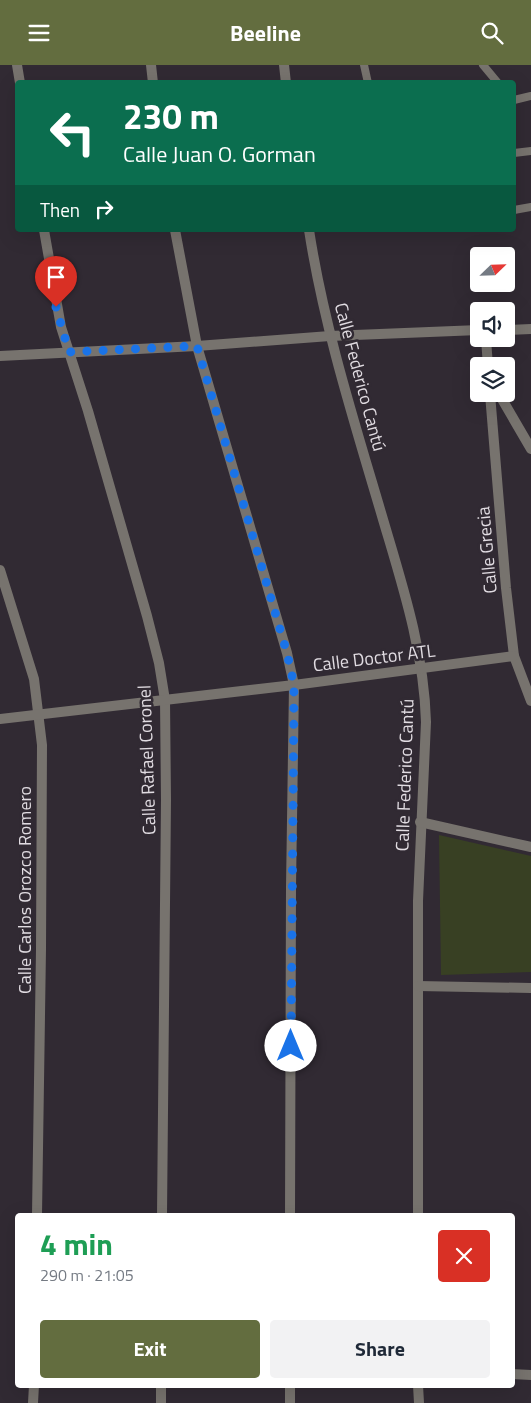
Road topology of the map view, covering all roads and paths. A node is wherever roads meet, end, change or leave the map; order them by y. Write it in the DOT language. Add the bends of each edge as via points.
graph roads {
  1 [pos="17,65"];
  2 [pos="150,65"];
  3 [pos="284,65"];
  4 [pos="364,65"];
  5 [pos="483,65"];
  6 [pos="20,80"];
  7 [pos="152,80"];
  8 [pos="286,80"];
  9 [pos="367,80"];
  10 [pos="496,80"];
  11 [pos="531,96"];
  12 [pos="516,100"];
  13 [pos="531,151"];
  14 [pos="516,153"];
  15 [pos="531,207"];
  16 [pos="516,210"];
  17 [pos="44,232"];
  18 [pos="176,232"];
  19 [pos="309,232"];
  20 [pos="531,329"];
  21 [pos="515,330"];
  22 [pos="470,331"];
  23 [pos="330,336"];
  24 [pos="197,346"];
  25 [pos="69,352"];
  26 [pos="0,356"];
  27 [pos="491,402"];
  28 [pos="503,402"];
  29 [pos="531,449"];
  30 [pos="0,570"];
  31 [pos="514,656"];
  32 [pos="421,669"];
  33 [pos="294,685"];
  34 [pos="165,700"];
  35 [pos="531,701"];
  36 [pos="39,714"];
  37 [pos="0,719"];
  38 [pos="420,822"];
  39 [pos="531,847"];
  40 [pos="418,986"];
  41 [pos="531,988"];
  42 [pos="37,1213"];
  43 [pos="162,1213"];
  44 [pos="290,1213"];
  45 [pos="418,1213"];
  46 [pos="515,1374"];
  47 [pos="531,1375"];
  48 [pos="34,1388"];
  49 [pos="161,1388"];
  50 [pos="290,1388"];
  51 [pos="418,1388"];
  52 [pos="34,1403"];
  53 [pos="161,1403"];
  54 [pos="290,1403"];
  55 [pos="419,1403"];
  1 -- 6 [label="street"];
  2 -- 7 [label="street"];
  3 -- 8 [label="street"];
  4 -- 9 [label="lane"];
  5 -- 10 [label="lane"];
  11 -- 12 [label="lane"];
  13 -- 14 [label="lane"];
  15 -- 16 [label="lane"];
  17 -- 25 [label="street, Calle Rafael Coronel" via="56,307"];
  18 -- 24 [label="street"];
  19 -- 23 [label="street, Calle Federico Cantú"];
  20 -- 21 [label="street"];
  22 -- 23 [label="street"];
  23 -- 24 [label="street"];
  23 -- 32 [label="street, Calle Federico Cantú" via="413,624"];
  24 -- 25 [label="street"];
  24 -- 33 [label="street"];
  25 -- 26 [label="street"];
  25 -- 34 [label="street, Calle Rafael Coronel" via="147,616"];
  27 -- 31 [label="street, Calle Grecia"];
  28 -- 29 [label="street"];
  30 -- 36 [label="street, Calle Carlos Orozco Romero" via="34,679"];
  31 -- 32 [label="street, Calle Doctor ATL"];
  31 -- 35 [label="street, Calle Grecia"];
  32 -- 33 [label="street, Calle Doctor ATL"];
  32 -- 38 [label="street, Calle Federico Cantú" via="426,722"];
  33 -- 34 [label="street, Calle Doctor ATL"];
  33 -- 44 [label="street"];
  34 -- 36 [label="street, Calle Doctor ATL"];
  34 -- 43 [label="street, Calle Rafael Coronel"];
  36 -- 37 [label="street, Calle Doctor ATL"];
  36 -- 42 [label="street, Calle Carlos Orozco Romero" via="42,745"];
  38 -- 39 [label="street"];
  38 -- 40 [label="street, Calle Federico Cantú"];
  40 -- 41 [label="street"];
  40 -- 45 [label="street, Calle Federico Cantú"];
  46 -- 47 [label="street"];
  48 -- 52 [label="street"];
  49 -- 53 [label="street"];
  50 -- 54 [label="street"];
  51 -- 55 [label="street"];
}
